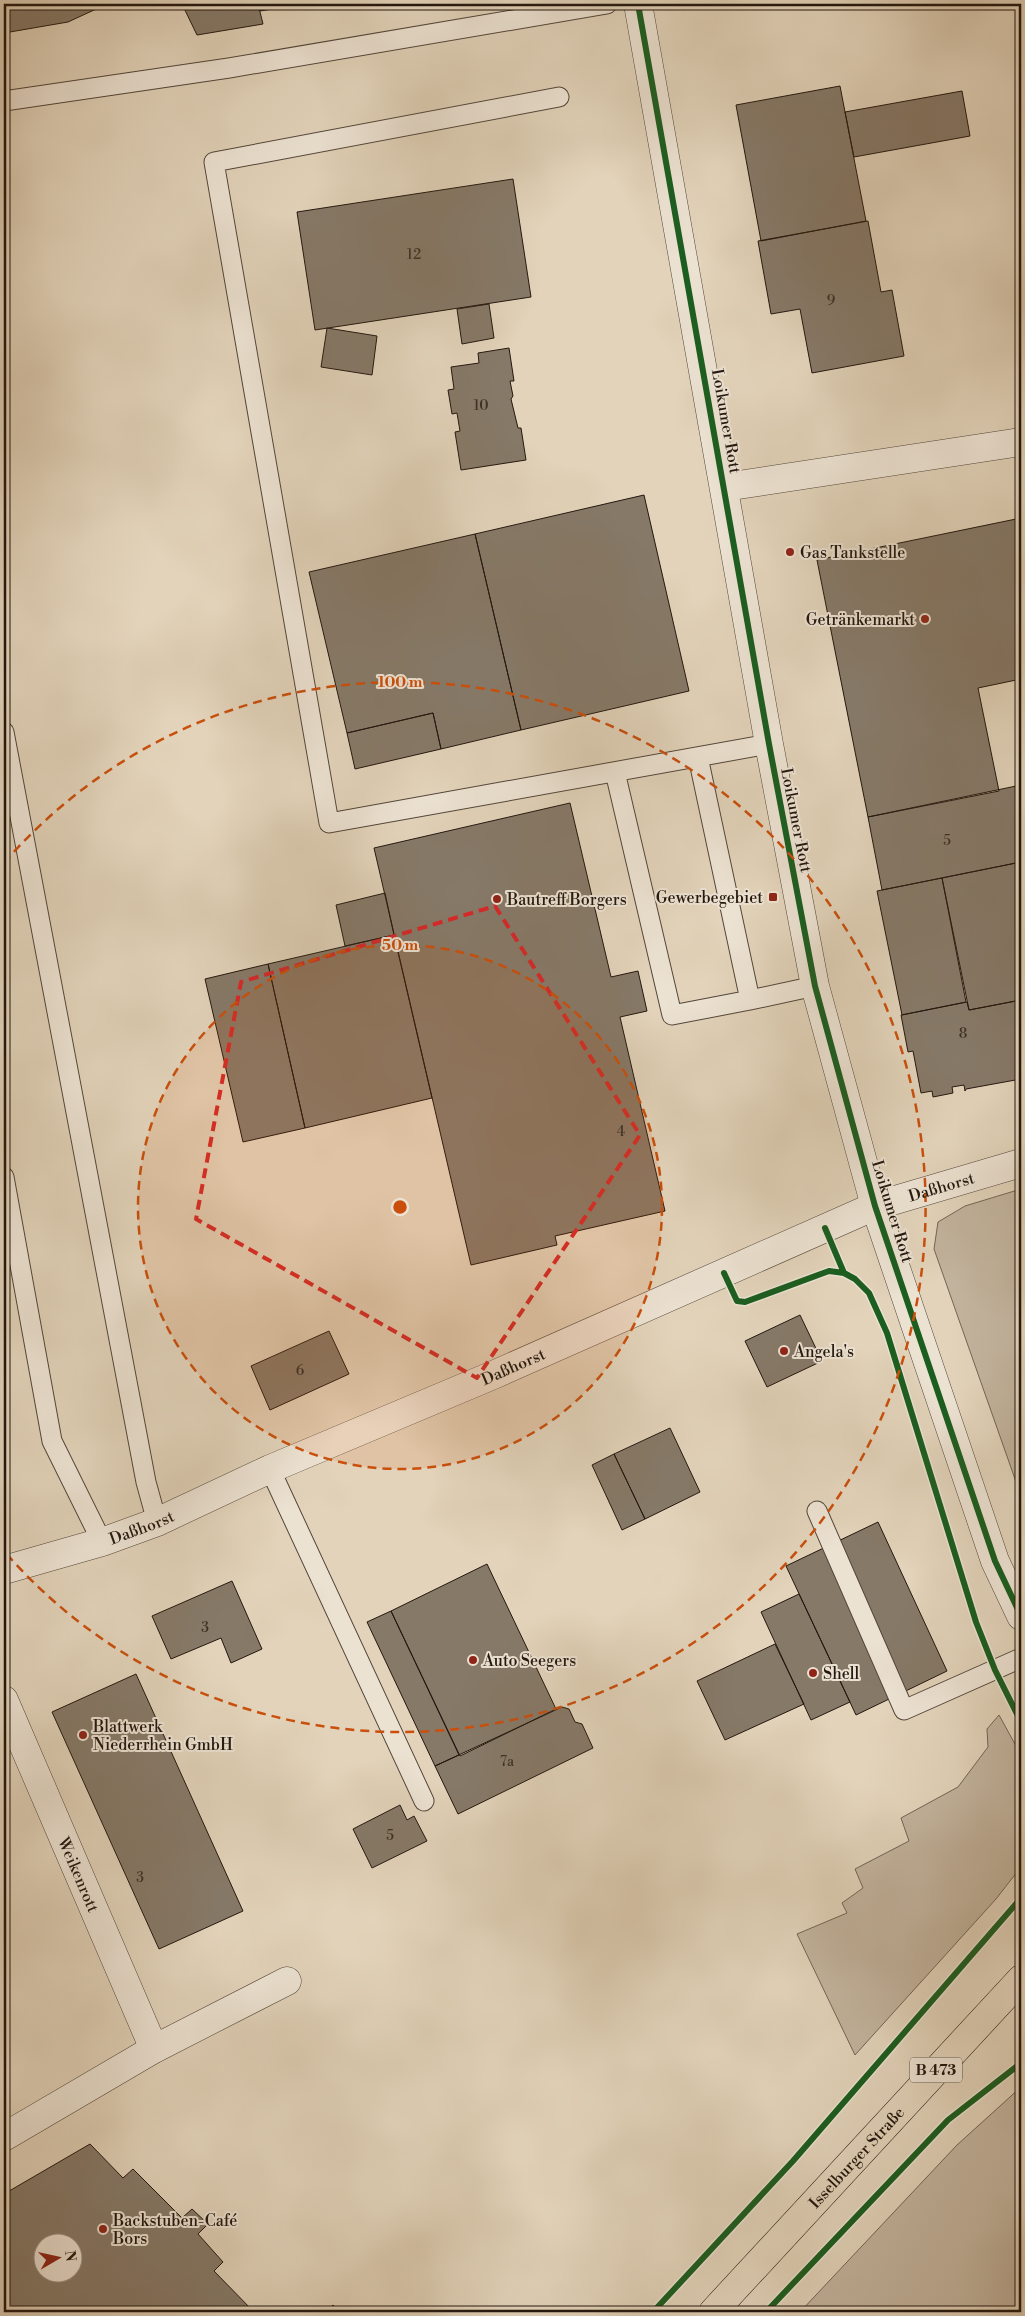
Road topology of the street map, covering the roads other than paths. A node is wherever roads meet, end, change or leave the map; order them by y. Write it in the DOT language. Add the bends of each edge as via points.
graph roads {
  1 [pos="607,4"];
  2 [pos="638,4"];
  3 [pos="559,97"];
  4 [pos="4,101"];
  5 [pos="1021,442"];
  6 [pos="725,487"];
  7 [pos="4,732"];
  8 [pos="769,744"];
  9 [pos="698,757"];
  10 [pos="615,772"];
  11 [pos="815,986"];
  12 [pos="750,1000"];
  13 [pos="1021,1163"];
  14 [pos="4,1177"];
  15 [pos="875,1206"];
  16 [pos="270,1469"];
  17 [pos="817,1511"];
  18 [pos="157,1522"];
  19 [pos="102,1542"];
  20 [pos="4,1570"];
  21 [pos="1021,1616"];
  22 [pos="1021,1658"];
  23 [pos="4,1700"];
  24 [pos="424,1801"];
  25 [pos="1021,1979"];
  26 [pos="288,1981"];
  27 [pos="154,2049"];
  28 [pos="4,2137"];
  29 [pos="713,2312"];
  1 -- 4 [label="lane" via="229,68"];
  2 -- 6 [label="street, Loikumer Rott"];
  3 -- 10 [label="lane" via="214,162 329,823"];
  5 -- 6 [label="street, Loikumer Rott"];
  6 -- 8 [label="street, Loikumer Rott"];
  7 -- 18 [label="lane" via="146,1482"];
  8 -- 9 [label="lane"];
  8 -- 11 [label="street, Loikumer Rott"];
  9 -- 10 [label="lane"];
  9 -- 12 [label="lane"];
  10 -- 12 [label="lane" via="672,1015"];
  11 -- 12 [label="lane"];
  11 -- 15 [label="street, Loikumer Rott"];
  13 -- 15 [label="street, Daßhorst"];
  14 -- 19 [label="lane" via="52,1441"];
  15 -- 16 [label="street, Daßhorst" via="491,1376"];
  15 -- 21 [label="street, Loikumer Rott" via="995,1561"];
  16 -- 18 [label="street, Daßhorst"];
  16 -- 24 [label="lane"];
  17 -- 22 [label="lane" via="904,1710"];
  18 -- 19 [label="street, Daßhorst"];
  19 -- 20 [label="street, Daßhorst"];
  23 -- 27 [label="street, Weikenrott"];
  25 -- 29 [label="main road, Isselburger Straße / B 473"];
  26 -- 27 [label="street"];
  27 -- 28 [label="street"];
}
